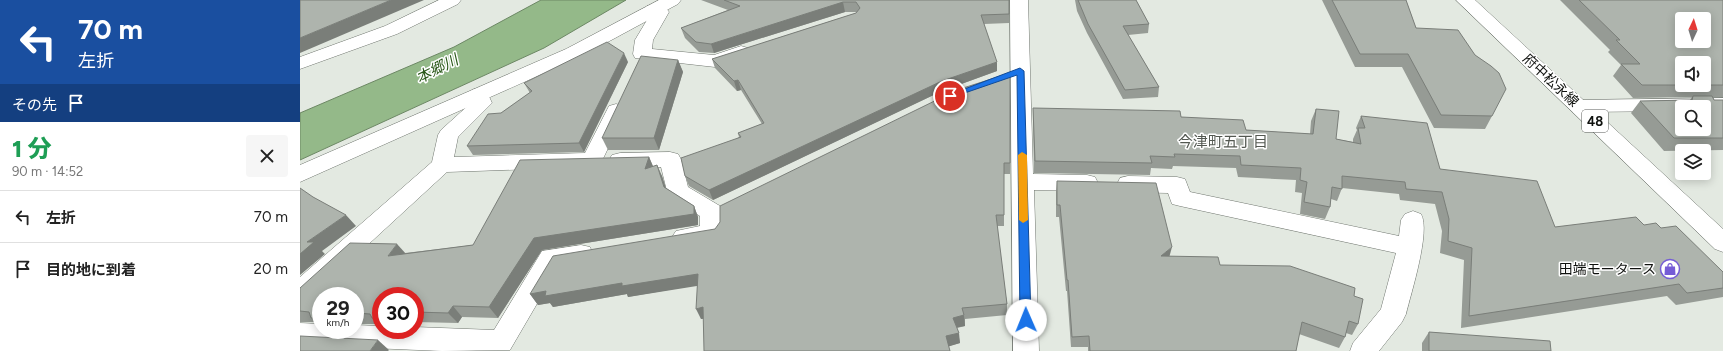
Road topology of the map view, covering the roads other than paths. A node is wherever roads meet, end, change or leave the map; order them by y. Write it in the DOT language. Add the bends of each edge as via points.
graph roads {
  1 [pos="452,0"];
  2 [pos="672,0"];
  3 [pos="1019,0"];
  4 [pos="1465,0"];
  5 [pos="653,10"];
  6 [pos="760,46"];
  7 [pos="300,64"];
  8 [pos="1020,71"];
  9 [pos="999,78"];
  10 [pos="479,94"];
  11 [pos="622,97"];
  12 [pos="1723,104"];
  13 [pos="1579,106"];
  14 [pos="592,160"];
  15 [pos="442,165"];
  16 [pos="300,174"];
  17 [pos="1023,182"];
  18 [pos="1414,220"];
  19 [pos="665,240"];
  20 [pos="1723,243"];
  21 [pos="1410,247"];
  22 [pos="604,250"];
  23 [pos="300,292"];
  24 [pos="300,334"];
  25 [pos="501,346"];
  26 [pos="1026,351"];
  27 [pos="1363,351"];
  1 -- 7 [label="street" via="391,30"];
  2 -- 5 [label="street"];
  3 -- 8 [label="street"];
  4 -- 13 [label="street, 府中松永線 / 48"];
  5 -- 6 [label="street" via="660,12 644,40 639,61 715,61"];
  5 -- 10 [label="street" via="573,53"];
  8 -- 9 [label="street"];
  8 -- 17 [label="street"];
  10 -- 15 [label="street" via="482,103 448,136"];
  10 -- 16 [label="street"];
  11 -- 14 [label="street"];
  12 -- 13 [label="street"];
  13 -- 20 [label="street, 府中松永線 / 48"];
  14 -- 15 [label="street"];
  14 -- 19 [label="street" via="670,160 678,192 719,208 711,233"];
  15 -- 23 [label="street"];
  17 -- 21 [label="street" via="1177,185 1180,198"];
  17 -- 26 [label="street"];
  18 -- 21 [label="street"];
  21 -- 27 [label="street" via="1393,314"];
  22 -- 25 [label="street" via="551,258"];
  24 -- 25 [label="street"];
}
